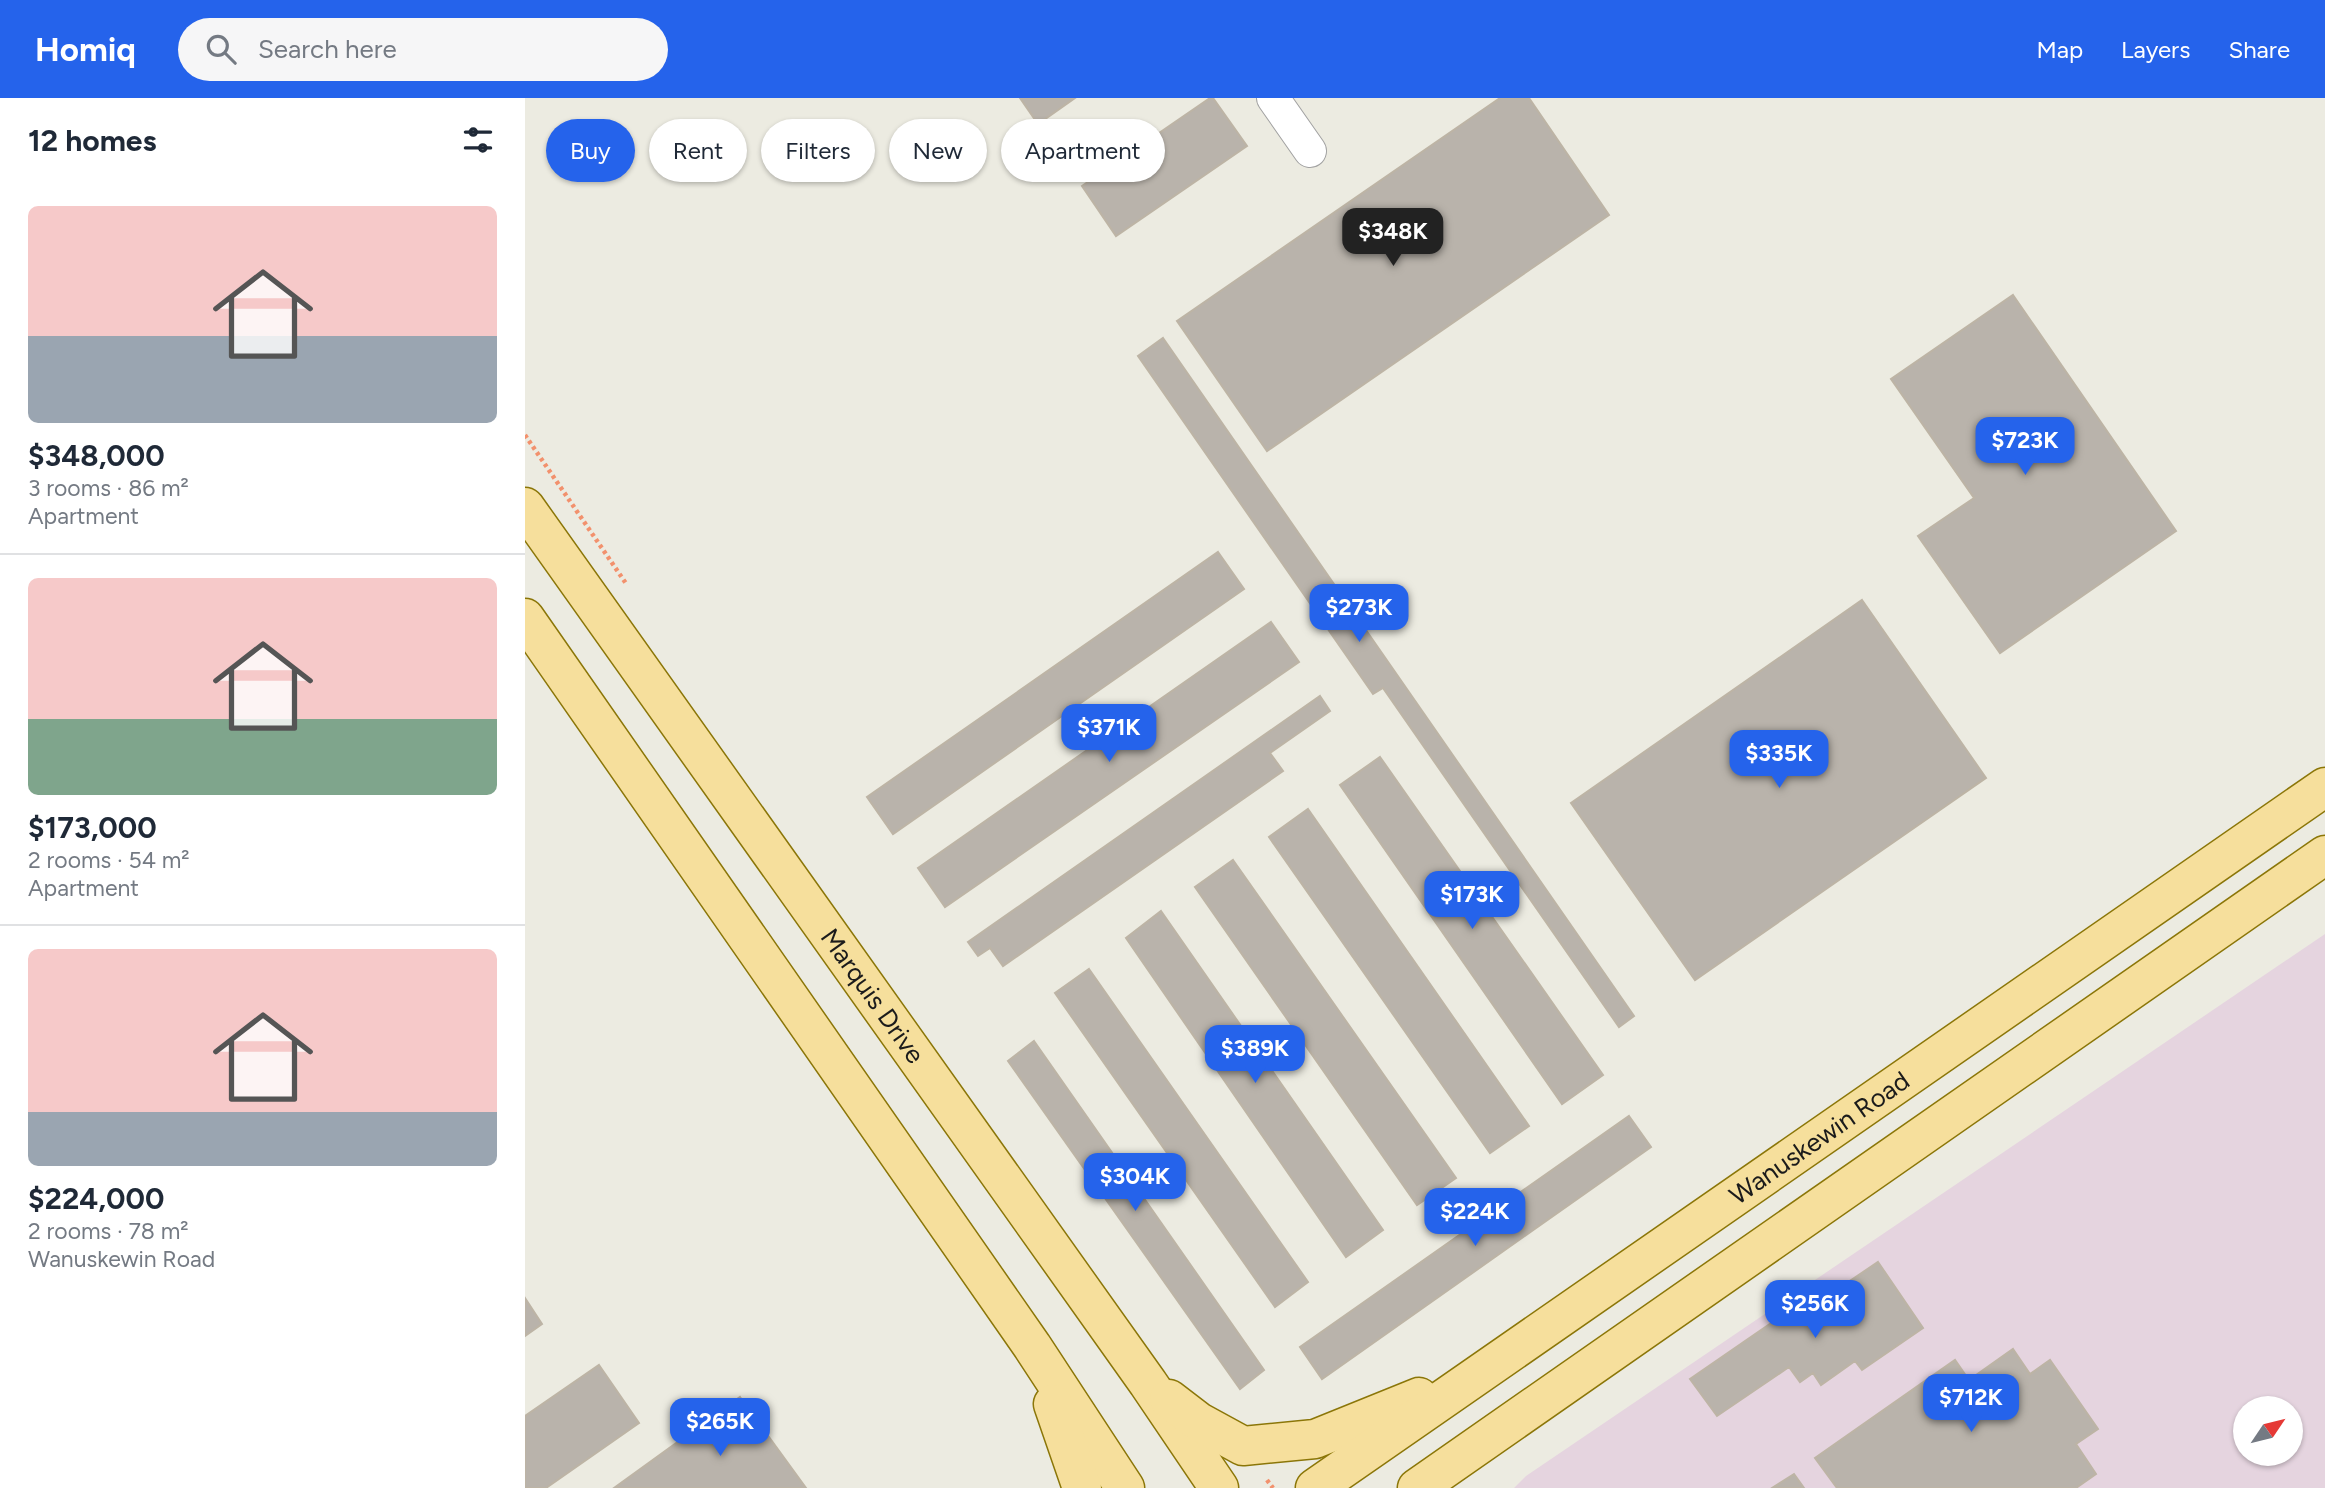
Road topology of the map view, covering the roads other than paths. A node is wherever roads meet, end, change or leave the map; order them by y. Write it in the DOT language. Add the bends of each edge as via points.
graph roads {
  1 [pos="1273,98"];
  2 [pos="1310,151"];
  3 [pos="525,507"];
  4 [pos="525,618"];
  5 [pos="2325,786"];
  6 [pos="2325,855"];
  7 [pos="1032,1346"];
  8 [pos="1485,1371"];
  9 [pos="1148,1383"];
  10 [pos="1495,1434"];
  11 [pos="1082,1488"];
  12 [pos="1125,1488"];
  13 [pos="1219,1488"];
  14 [pos="1315,1488"];
  15 [pos="1417,1488"];
  16 [pos="1442,1488"];
  1 -- 2 [label="lane"];
  3 -- 9 [label="main road, Marquis Drive"];
  4 -- 7 [label="main road"];
  5 -- 8 [label="main road, Wanuskewin Road"];
  6 -- 10 [label="main road"];
  7 -- 11 [label="main road"];
  7 -- 12 [label="main road"];
  8 -- 9 [label="main road" via="1315,1438 1243,1446 1199,1422"];
  8 -- 14 [label="main road, Wanuskewin Road"];
  9 -- 13 [label="main road, Marquis Drive"];
  10 -- 15 [label="main road"];
  10 -- 16 [label="main road"];
}
